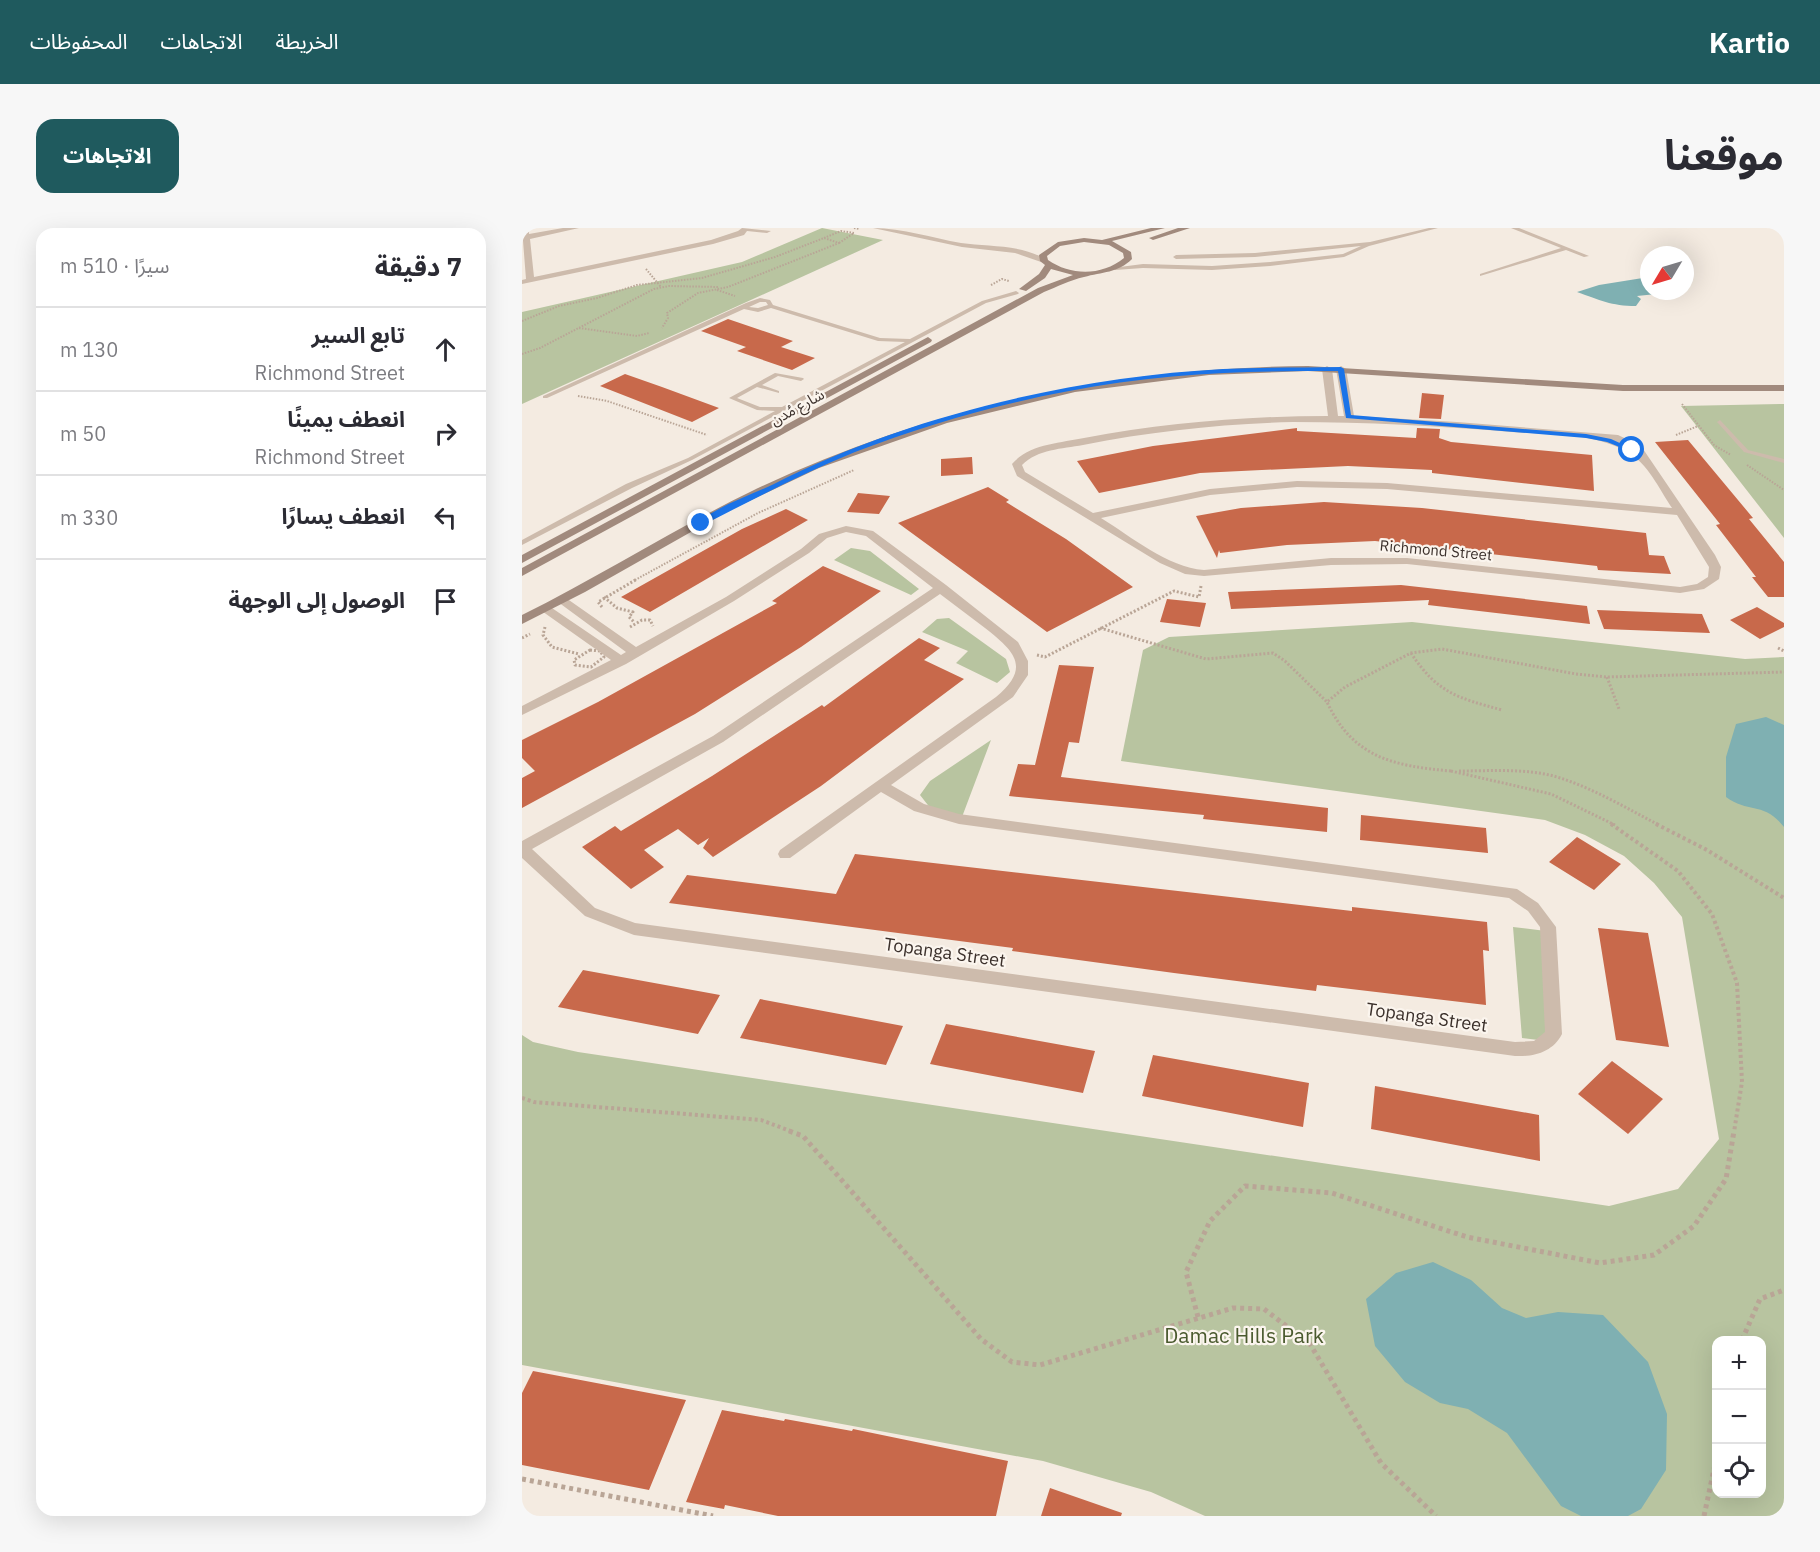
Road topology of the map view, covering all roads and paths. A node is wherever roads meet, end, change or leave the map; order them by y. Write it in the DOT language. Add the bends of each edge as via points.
graph roads {
  1 [pos="525,228"];
  2 [pos="576,228"];
  3 [pos="854,228"];
  4 [pos="877,228"];
  5 [pos="1161,228"];
  6 [pos="1186,228"];
  7 [pos="1435,228"];
  8 [pos="1515,228"];
  9 [pos="746,229"];
  10 [pos="861,229"];
  11 [pos="767,231"];
  12 [pos="854,233"];
  13 [pos="523,238"];
  14 [pos="824,238"];
  15 [pos="1098,240"];
  16 [pos="839,243"];
  17 [pos="1370,244"];
  18 [pos="1567,248"];
  19 [pos="1048,249"];
  20 [pos="1016,252"];
  21 [pos="1128,253"];
  22 [pos="1586,256"];
  23 [pos="1176,257"];
  24 [pos="636,258"];
  25 [pos="1047,263"];
  26 [pos="1152,266"];
  27 [pos="1115,268"];
  28 [pos="1087,273"];
  29 [pos="1482,275"];
  30 [pos="526,281"];
  31 [pos="657,282"];
  32 [pos="661,287"];
  33 [pos="728,287"];
  34 [pos="1016,293"];
  35 [pos="522,321"];
  36 [pos="579,328"];
  37 [pos="914,339"];
  38 [pos="880,340"];
  39 [pos="889,352"];
  40 [pos="522,354"];
  41 [pos="1327,369"];
  42 [pos="1341,369"];
  43 [pos="801,379"];
  44 [pos="756,385"];
  45 [pos="1784,388"];
  46 [pos="557,392"];
  47 [pos="777,392"];
  48 [pos="545,397"];
  49 [pos="759,409"];
  50 [pos="784,409"];
  51 [pos="1333,417"];
  52 [pos="1349,417"];
  53 [pos="764,419"];
  54 [pos="1720,422"];
  55 [pos="1698,426"];
  56 [pos="707,435"];
  57 [pos="1676,435"];
  58 [pos="1784,461"];
  59 [pos="1680,512"];
  60 [pos="1092,517"];
  61 [pos="522,543"];
  62 [pos="522,560"];
  63 [pos="522,573"];
  64 [pos="1204,573"];
  65 [pos="942,587"];
  66 [pos="562,600"];
  67 [pos="545,609"];
  68 [pos="605,610"];
  69 [pos="522,620"];
  70 [pos="620,621"];
  71 [pos="634,622"];
  72 [pos="545,627"];
  73 [pos="630,627"];
  74 [pos="1100,628"];
  75 [pos="630,632"];
  76 [pos="646,632"];
  77 [pos="1014,645"];
  78 [pos="1778,648"];
  79 [pos="1784,651"];
  80 [pos="636,653"];
  81 [pos="1411,653"];
  82 [pos="579,654"];
  83 [pos="622,661"];
  84 [pos="1784,672"];
  85 [pos="1607,677"];
  86 [pos="1327,702"];
  87 [pos="1619,709"];
  88 [pos="1502,710"];
  89 [pos="522,711"];
  90 [pos="1451,771"];
  91 [pos="883,787"];
  92 [pos="522,848"];
  93 [pos="785,854"];
  94 [pos="1784,898"];
  95 [pos="522,1098"];
  96 [pos="1784,1290"];
  97 [pos="1198,1317"];
  98 [pos="1744,1336"];
  99 [pos="522,1479"];
  100 [pos="1712,1479"];
  101 [pos="713,1516"];
  102 [pos="1436,1516"];
  103 [pos="1704,1516"];
  1 -- 13 [label="street"];
  2 -- 13 [label="street"];
  3 -- 10 [label="path"];
  4 -- 20 [label="street"];
  5 -- 15 [label="street"];
  6 -- 21 [label="street" via="1138,243"];
  7 -- 17 [label="lane"];
  8 -- 18 [label="lane"];
  9 -- 11 [label="street"];
  9 -- 24 [label="street" via="713,242"];
  10 -- 12 [label="path"];
  12 -- 14 [label="path" via="841,231"];
  12 -- 16 [label="path"];
  13 -- 30 [label="street"];
  14 -- 16 [label="path"];
  14 -- 31 [label="path" via="702,278"];
  15 -- 19 [label="street" via="1070,241"];
  15 -- 21 [label="street"];
  16 -- 33 [label="path"];
  17 -- 23 [label="lane" via="1255,255"];
  17 -- 26 [label="lane" via="1344,255 1270,264 1212,268"];
  18 -- 22 [label="lane"];
  18 -- 29 [label="lane"];
  19 -- 20 [label="street"];
  19 -- 25 [label="street" via="1043,255"];
  20 -- 25 [label="street"];
  21 -- 26 [label="lane"];
  21 -- 27 [label="street" via="1123,264"];
  24 -- 30 [label="street"];
  24 -- 31 [label="path"];
  25 -- 28 [label="street" via="1059,270"];
  25 -- 34 [label="street, شارع مُدن" via="1042,276"];
  26 -- 27 [label="lane"];
  27 -- 28 [label="street"];
  28 -- 63 [label="street, شارع مُدن" via="1041,290"];
  31 -- 32 [label="path"];
  31 -- 35 [label="path" via="559,306"];
  32 -- 33 [label="path"];
  32 -- 36 [label="path"];
  33 -- 36 [label="path" via="698,293 682,302 667,313 665,327 648,334"];
  34 -- 37 [label="lane" via="991,298"];
  34 -- 62 [label="street, شارع مُدن"];
  36 -- 40 [label="path"];
  37 -- 38 [label="lane"];
  37 -- 39 [label="lane"];
  38 -- 39 [label="lane" via="889,344"];
  38 -- 46 [label="lane" via="771,306 764,300 751,302"];
  39 -- 50 [label="lane"];
  41 -- 42 [label="street"];
  41 -- 51 [label="street"];
  41 -- 66 [label="street" via="1222,371 1117,382 1012,402 940,422 856,450 752,495"];
  42 -- 45 [label="street" via="1630,389"];
  42 -- 52 [label="street"];
  43 -- 44 [label="lane" via="779,374"];
  44 -- 47 [label="lane"];
  44 -- 49 [label="lane" via="732,398"];
  46 -- 48 [label="lane"];
  46 -- 56 [label="path" via="607,401"];
  49 -- 50 [label="lane"];
  49 -- 53 [label="lane"];
  50 -- 53 [label="lane"];
  51 -- 52 [label="street, Richmond Street"];
  51 -- 60 [label="street, Richmond Street" via="1184,424 1105,436 1050,449 1031,465 1039,485"];
  52 -- 59 [label="street, Richmond Street" via="1586,436 1617,443 1644,458"];
  53 -- 61 [label="lane"];
  54 -- 58 [label="lane" via="1746,451"];
  55 -- 57 [label="path"];
  59 -- 60 [label="street" via="1387,486 1297,484 1210,492"];
  59 -- 64 [label="street, Richmond Street" via="1715,567 1713,579 1700,587 1680,590 1363,559"];
  60 -- 64 [label="street, Richmond Street" via="1175,568"];
  64 -- 74 [label="path" via="1199,597 1174,591"];
  65 -- 77 [label="street"];
  65 -- 80 [label="street" via="882,544 843,539 805,551"];
  65 -- 92 [label="street, Topanga Street" via="718,739"];
  66 -- 67 [label="street"];
  66 -- 80 [label="street"];
  67 -- 69 [label="street"];
  67 -- 83 [label="street"];
  68 -- 71 [label="path" via="598,602 604,597 617,609 633,612 629,617"];
  70 -- 73 [label="path"];
  71 -- 73 [label="path"];
  71 -- 76 [label="path" via="650,620 652,628"];
  72 -- 82 [label="path" via="545,640 552,648"];
  73 -- 75 [label="path"];
  74 -- 77 [label="path" via="1045,657 1030,653 1020,643"];
  74 -- 86 [label="path" via="1206,659 1273,653"];
  77 -- 91 [label="street" via="1025,666 1014,690"];
  78 -- 79 [label="path"];
  80 -- 83 [label="street"];
  81 -- 85 [label="path" via="1442,649"];
  81 -- 86 [label="path" via="1345,687"];
  81 -- 88 [label="path" via="1426,677 1441,691"];
  83 -- 89 [label="street"];
  84 -- 85 [label="path"];
  85 -- 87 [label="path"];
  86 -- 90 [label="path" via="1345,736 1374,757 1409,767"];
  90 -- 94 [label="path" via="1506,771 1556,777 1707,850"];
  90 -- 97 [label="path" via="1551,794 1616,826 1678,871 1712,914 1737,983 1742,1082 1726,1179 1694,1226 1654,1255 1600,1263 1467,1238 1332,1193 1245,1186 1210,1221 1186,1272"];
  91 -- 92 [label="street, Topanga Street" via="912,806 959,819 1512,893 1541,913 1548,927 1554,1034 1546,1044 1532,1050 1515,1049 634,929 590,912"];
  91 -- 93 [label="street"];
  95 -- 97 [label="path" via="760,1120 803,1136 981,1339 1012,1362 1040,1365"];
  96 -- 98 [label="path" via="1760,1299"];
  97 -- 102 [label="path" via="1233,1308 1264,1309 1310,1344 1381,1463"];
  99 -- 101 [label="path"];
  100 -- 103 [label="path"];
}
